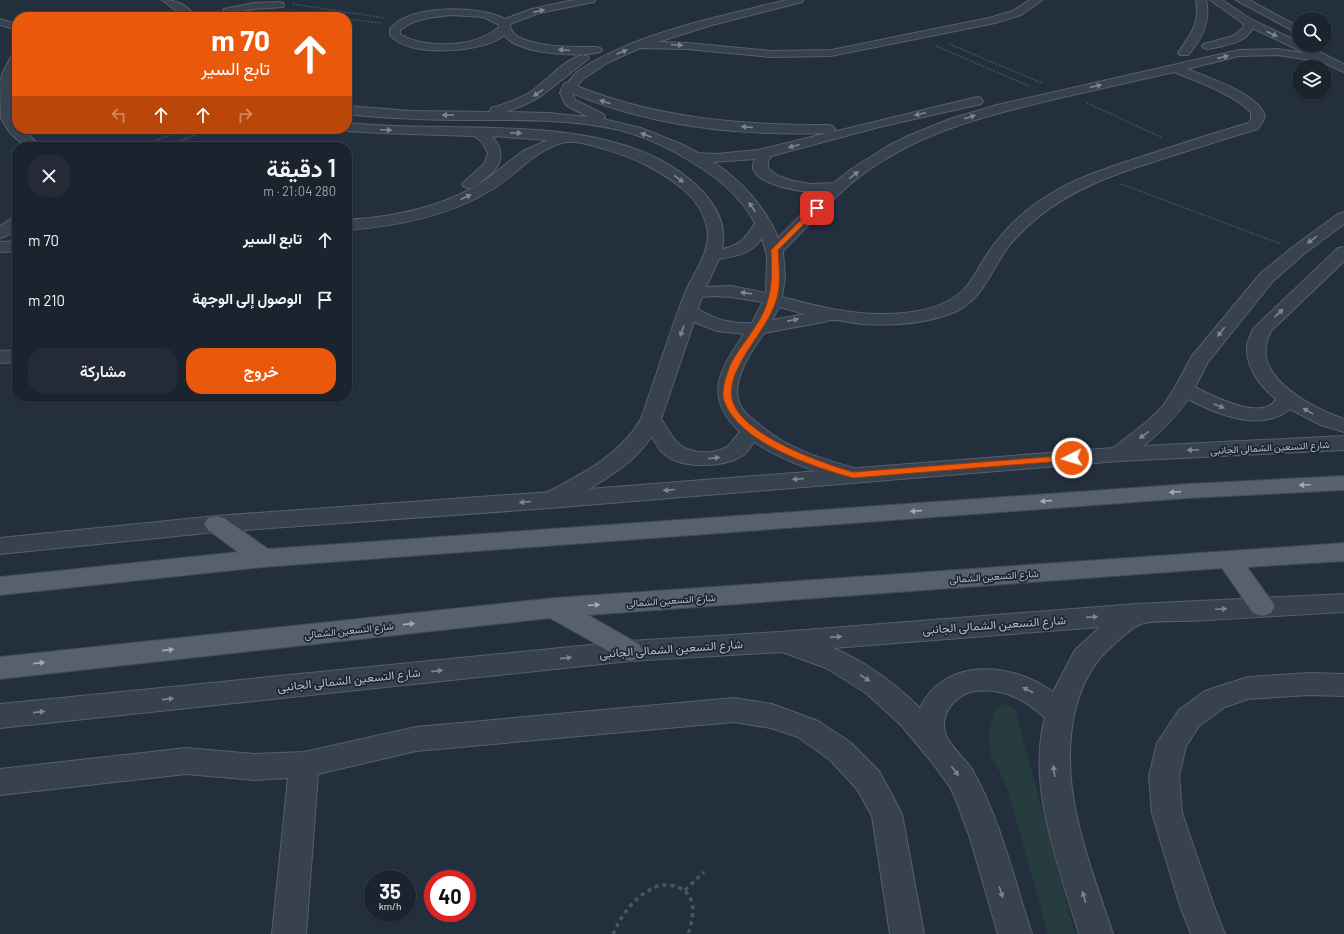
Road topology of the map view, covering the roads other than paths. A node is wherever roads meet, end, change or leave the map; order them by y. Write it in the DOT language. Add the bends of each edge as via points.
graph roads {
  1 [pos="167,0"];
  2 [pos="238,0"];
  3 [pos="546,0"];
  4 [pos="590,0"];
  5 [pos="765,0"];
  6 [pos="798,0"];
  7 [pos="1037,0"];
  8 [pos="1201,0"];
  9 [pos="1215,0"];
  10 [pos="1241,0"];
  11 [pos="525,4"];
  12 [pos="495,8"];
  13 [pos="185,12"];
  14 [pos="226,12"];
  15 [pos="231,12"];
  16 [pos="267,12"];
  17 [pos="460,12"];
  18 [pos="0,22"];
  19 [pos="1248,22"];
  20 [pos="12,26"];
  21 [pos="505,27"];
  22 [pos="1292,27"];
  23 [pos="706,32"];
  24 [pos="1232,40"];
  25 [pos="465,45"];
  26 [pos="638,46"];
  27 [pos="603,49"];
  28 [pos="724,49"];
  29 [pos="1255,52"];
  30 [pos="1184,53"];
  31 [pos="545,59"];
  32 [pos="1325,59"];
  33 [pos="1165,61"];
  34 [pos="12,67"];
  35 [pos="1123,67"];
  36 [pos="1344,68"];
  37 [pos="568,87"];
  38 [pos="570,102"];
  39 [pos="519,103"];
  40 [pos="478,115"];
  41 [pos="353,119"];
  42 [pos="12,126"];
  43 [pos="619,126"];
  44 [pos="870,126"];
  45 [pos="477,132"];
  46 [pos="19,134"];
  47 [pos="568,137"];
  48 [pos="29,142"];
  49 [pos="494,146"];
  50 [pos="541,147"];
  51 [pos="766,154"];
  52 [pos="692,156"];
  53 [pos="838,187"];
  54 [pos="352,214"];
  55 [pos="1343,218"];
  56 [pos="763,223"];
  57 [pos="352,225"];
  58 [pos="12,226"];
  59 [pos="0,234"];
  60 [pos="12,234"];
  61 [pos="12,246"];
  62 [pos="0,247"];
  63 [pos="775,250"];
  64 [pos="1344,252"];
  65 [pos="710,256"];
  66 [pos="694,293"];
  67 [pos="773,299"];
  68 [pos="689,311"];
  69 [pos="838,316"];
  70 [pos="759,328"];
  71 [pos="12,356"];
  72 [pos="0,357"];
  73 [pos="1184,389"];
  74 [pos="1288,397"];
  75 [pos="651,419"];
  76 [pos="1344,426"];
  77 [pos="752,430"];
  78 [pos="1344,444"];
  79 [pos="1119,454"];
  80 [pos="853,475"];
  81 [pos="1344,483"];
  82 [pos="550,500"];
  83 [pos="216,524"];
  84 [pos="0,546"];
  85 [pos="1344,552"];
  86 [pos="263,558"];
  87 [pos="1229,559"];
  88 [pos="0,586"];
  89 [pos="1344,603"];
  90 [pos="1262,606"];
  91 [pos="554,608"];
  92 [pos="1136,614"];
  93 [pos="779,642"];
  94 [pos="630,652"];
  95 [pos="0,668"];
  96 [pos="1344,685"];
  97 [pos="1059,713"];
  98 [pos="0,716"];
  99 [pos="934,744"];
  100 [pos="304,766"];
  101 [pos="0,782"];
  102 [pos="289,934"];
  103 [pos="907,934"];
  104 [pos="1015,934"];
  105 [pos="1096,934"];
  106 [pos="1208,934"];
  1 -- 13 [label="street"];
  2 -- 14 [label="street"];
  3 -- 11 [label="street"];
  21 -- 4 [label="street, one-way" via="505,23 510,20 529,13"];
  5 -- 27 [label="street" via="628,39"];
  6 -- 23 [label="street"];
  7 -- 28 [label="street" via="1024,10 1000,19 842,51 819,54 771,54"];
  8 -- 30 [label="street" via="1202,25 1196,39"];
  9 -- 19 [label="street"];
  10 -- 22 [label="street"];
  12 -- 17 [label="street"];
  15 -- 16 [label="street" via="253,6 281,4"];
  17 -- 21 [label="street" via="491,16 503,22"];
  17 -- 25 [label="street" via="430,15 402,24 395,29 395,35 408,43 434,47"];
  18 -- 20 [label="street"];
  19 -- 24 [label="street" via="1247,31"];
  19 -- 32 [label="street, one-way"];
  21 -- 25 [label="street" via="493,38"];
  27 -- 21 [label="street, one-way" via="561,50 536,46 517,40"];
  23 -- 26 [label="street"];
  23 -- 28 [label="street"];
  24 -- 29 [label="street" via="1257,45 1261,49"];
  24 -- 30 [label="street"];
  25 -- 31 [label="street" via="506,48"];
  26 -- 28 [label="street, one-way"];
  37 -- 26 [label="street, one-way" via="597,64"];
  27 -- 39 [label="street, one-way" via="556,72 541,91"];
  29 -- 32 [label="street"];
  33 -- 29 [label="street, one-way"];
  30 -- 33 [label="street"];
  32 -- 36 [label="street"];
  53 -- 33 [label="street, one-way" via="880,157 927,133 979,114 1065,93"];
  33 -- 69 [label="street" via="1245,100 1257,111 1257,121 1253,126 1097,175 1057,196 1022,222 999,248 973,292 963,300 936,312 901,318"];
  34 -- 42 [label="street" via="8,75 5,111"];
  35 -- 44 [label="street, one-way"];
  37 -- 38 [label="street" via="566,93"];
  44 -- 37 [label="street, one-way" via="791,129 711,124 639,111 594,98"];
  38 -- 39 [label="street" via="548,107"];
  38 -- 43 [label="street"];
  39 -- 40 [label="street"];
  40 -- 41 [label="street, one-way"];
  40 -- 43 [label="street" via="562,118"];
  41 -- 45 [label="street, one-way"];
  52 -- 43 [label="street, one-way" via="649,136"];
  44 -- 51 [label="street, one-way"];
  45 -- 47 [label="street, one-way"];
  45 -- 49 [label="street"];
  46 -- 48 [label="street"];
  47 -- 50 [label="street"];
  47 -- 65 [label="street, one-way" via="600,143 627,152 664,169 685,183 702,200 713,218 716,238"];
  49 -- 50 [label="street"];
  49 -- 54 [label="street" via="495,158 492,164 478,177 457,190 414,205"];
  57 -- 50 [label="street, one-way" via="405,217 461,200 496,181 519,160"];
  51 -- 52 [label="street" via="722,159"];
  51 -- 53 [label="street" via="761,159 762,171 780,182 808,188"];
  56 -- 52 [label="street, one-way" via="738,189"];
  53 -- 63 [label="street"];
  55 -- 73 [label="street, one-way" via="1266,277 1199,360"];
  56 -- 63 [label="street"];
  56 -- 65 [label="street" via="750,245 738,251"];
  58 -- 59 [label="street"];
  59 -- 60 [label="street"];
  61 -- 62 [label="street"];
  63 -- 67 [label="street" via="776,283"];
  74 -- 64 [label="street, one-way" via="1272,386 1262,373 1255,349 1257,338 1262,329"];
  65 -- 66 [label="street"];
  67 -- 66 [label="street, one-way" via="720,290"];
  66 -- 68 [label="street"];
  67 -- 69 [label="street"];
  67 -- 70 [label="street"];
  68 -- 70 [label="street" via="720,327 740,330"];
  68 -- 75 [label="street, one-way"];
  70 -- 69 [label="street, one-way" via="800,319"];
  70 -- 77 [label="street" via="732,371 728,387 728,400 733,410"];
  71 -- 72 [label="street"];
  73 -- 74 [label="street, one-way" via="1230,410 1258,414 1276,410 1286,403"];
  73 -- 79 [label="street, one-way" via="1156,425"];
  76 -- 74 [label="street, one-way" via="1310,413"];
  75 -- 77 [label="street, one-way" via="671,449 685,456 700,459 729,454 736,450"];
  75 -- 82 [label="street" via="645,433 609,468"];
  77 -- 80 [label="street" via="802,459"];
  78 -- 79 [label="street, شارع التسعين الشمالى الجانبى, one-way"];
  79 -- 80 [label="street, شارع التسعين الشمالى الجانبى"];
  80 -- 82 [label="street, شارع التسعين الشمالى الجانبى, one-way"];
  81 -- 86 [label="main road, one-way" via="1189,491"];
  82 -- 83 [label="street, شارع التسعين الشمالى الجانبى, one-way"];
  83 -- 84 [label="street, شارع التسعين الشمالى الجانبى"];
  83 -- 86 [label="main road"];
  85 -- 87 [label="main road, شارع التسعين الشمالى"];
  86 -- 88 [label="main road"];
  87 -- 90 [label="main road"];
  91 -- 87 [label="main road, شارع التسعين الشمالى, one-way"];
  89 -- 90 [label="street, شارع التسعين الشمالى الجانبى"];
  92 -- 90 [label="street, شارع التسعين الشمالى الجانبى, one-way"];
  91 -- 94 [label="main road"];
  95 -- 91 [label="main road, شارع التسعين الشمالى, one-way"];
  93 -- 92 [label="street, شارع التسعين الشمالى الجانبى, one-way"];
  92 -- 97 [label="street" via="1110,632 1087,654 1070,682"];
  93 -- 94 [label="street, شارع التسعين الشمالى الجانبى"];
  93 -- 99 [label="street, one-way" via="808,648 844,665 877,686 908,713"];
  98 -- 94 [label="street, شارع التسعين الشمالى الجانبى, one-way"];
  96 -- 106 [label="street" via="1309,684 1248,688 1215,699 1189,718 1172,743 1164,776 1166,813"];
  97 -- 99 [label="street, one-way" via="1041,698 1021,687 999,680 978,679 965,682 943,694 933,708 930,725"];
  105 -- 97 [label="street, one-way" via="1061,821 1053,763"];
  99 -- 104 [label="street, one-way" via="962,780 977,814"];
  100 -- 101 [label="street" via="255,767 186,761"];
  100 -- 102 [label="street"];
  100 -- 103 [label="street" via="416,740 734,710 772,716 808,729 840,751 868,780 887,814"];
}
